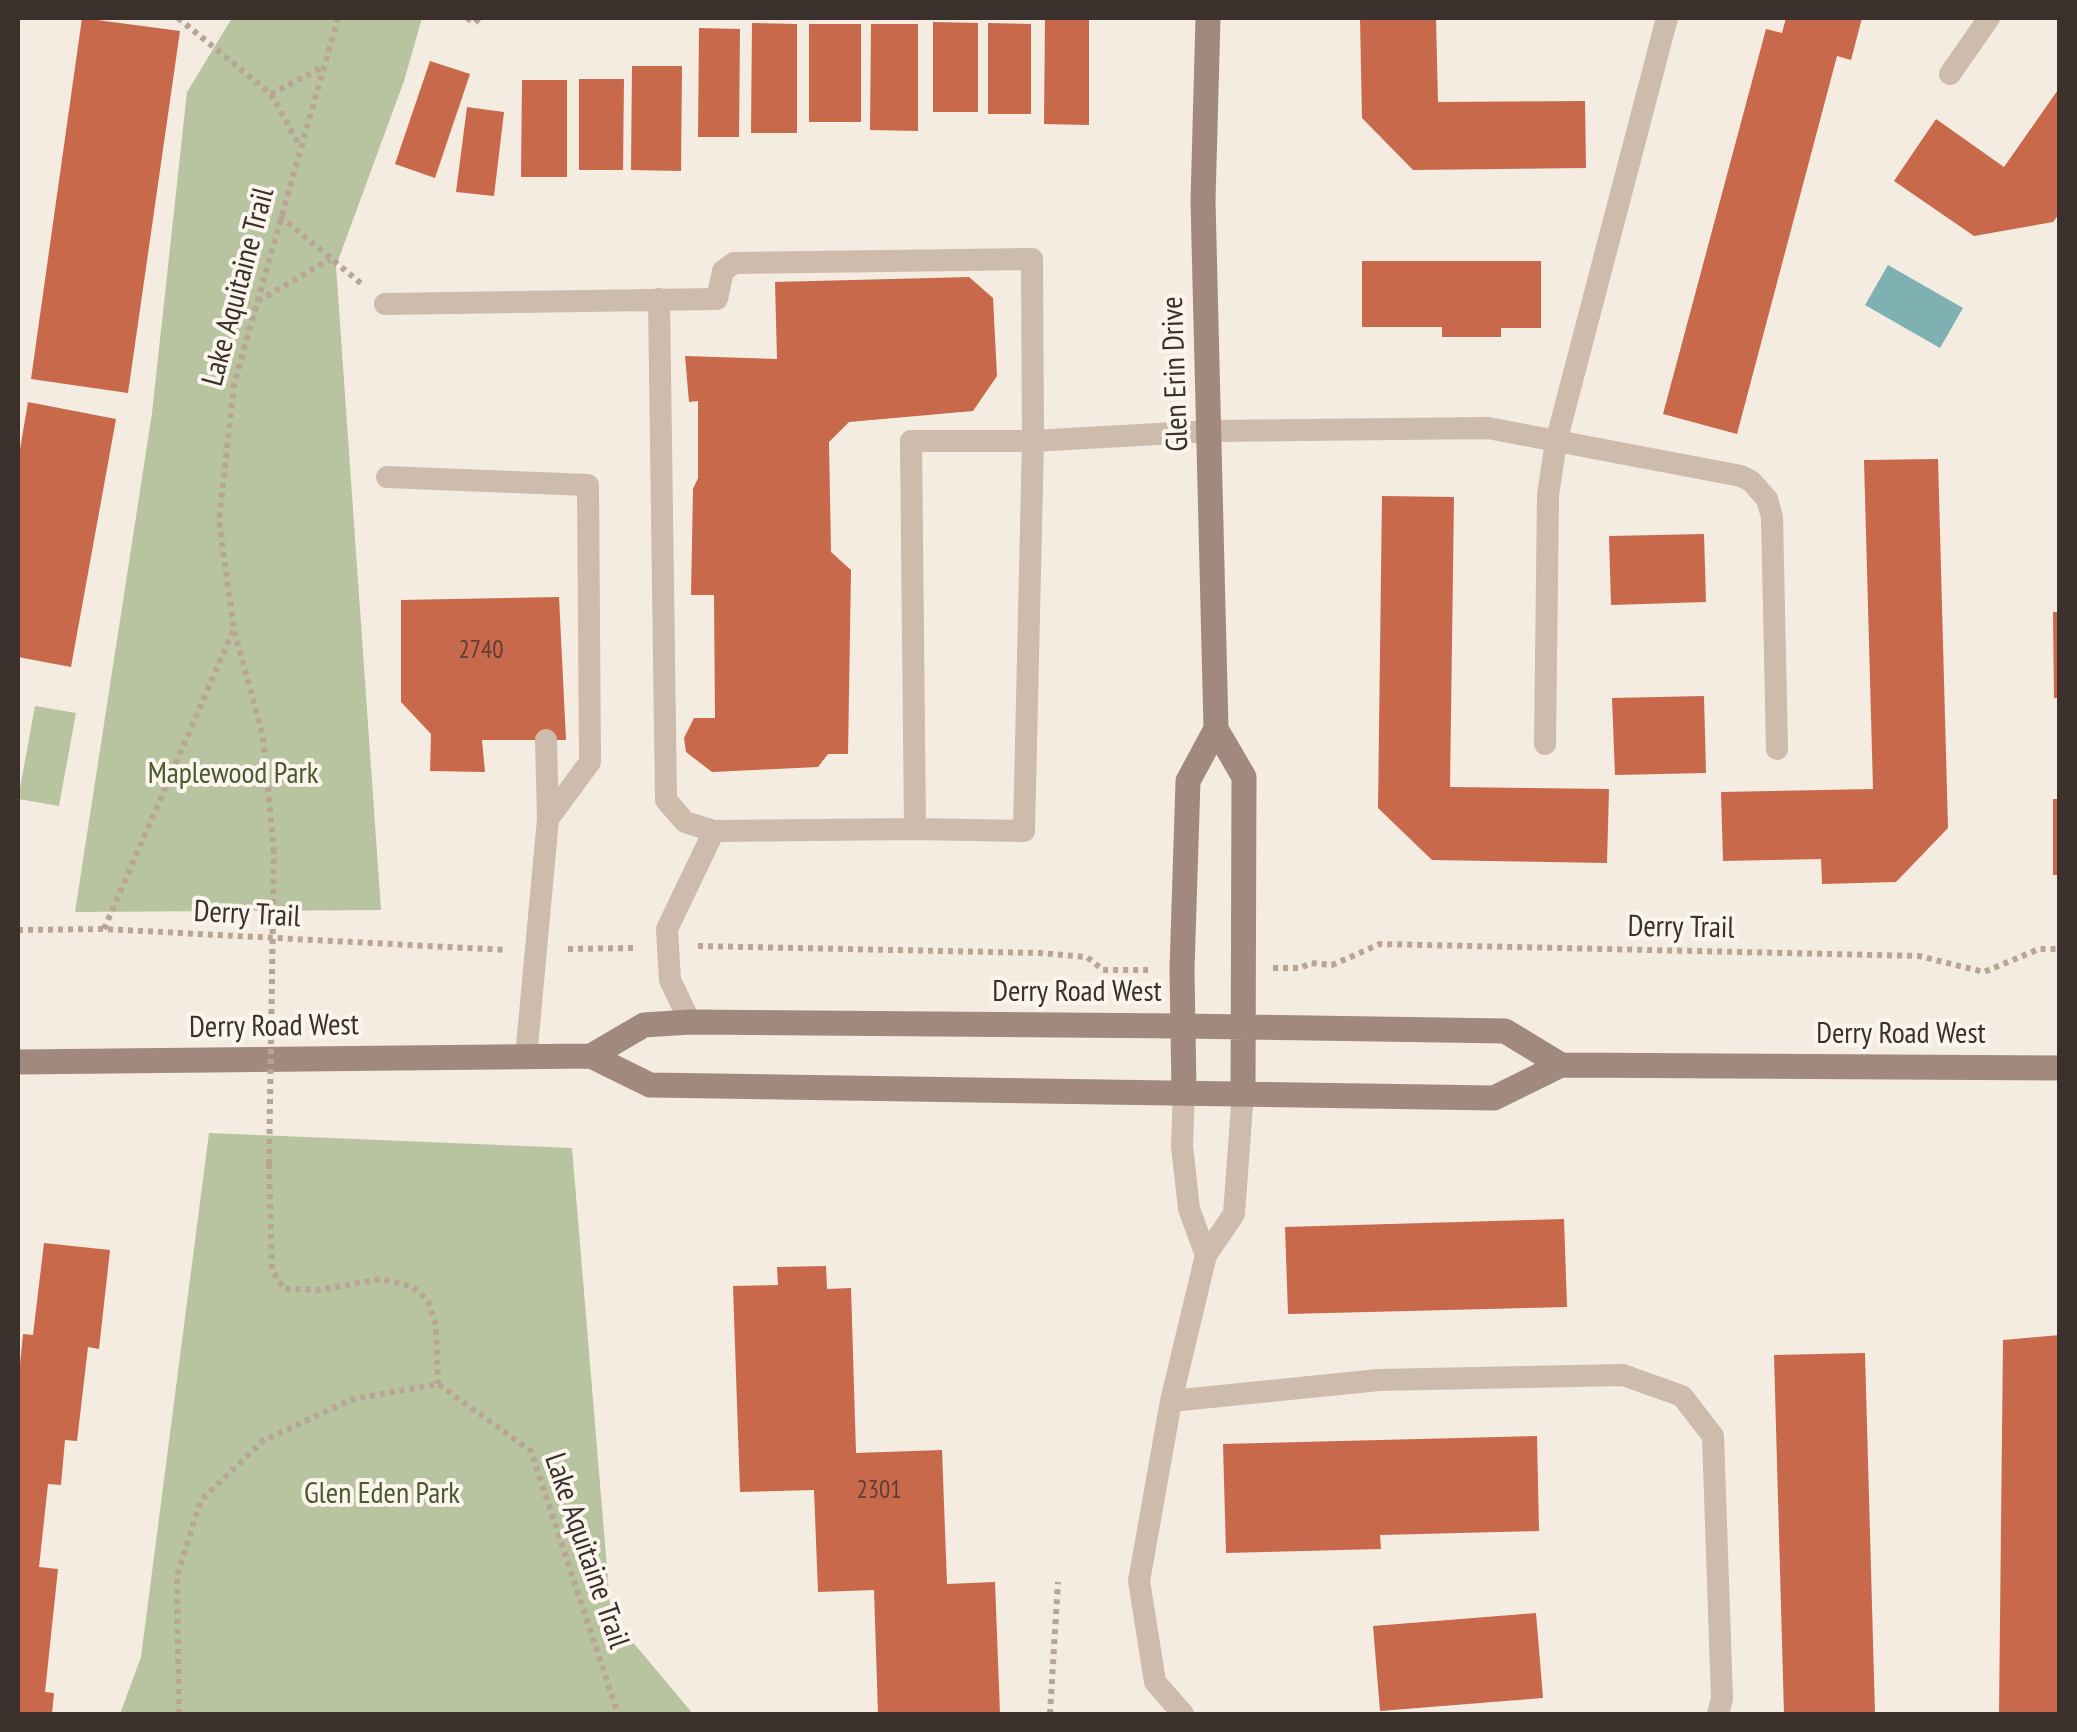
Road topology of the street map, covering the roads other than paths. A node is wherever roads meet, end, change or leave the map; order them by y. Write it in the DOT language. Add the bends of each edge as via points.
graph roads {
  1 [pos="1208,18"];
  2 [pos="1667,18"];
  3 [pos="1989,18"];
  4 [pos="1950,74"];
  5 [pos="659,299"];
  6 [pos="385,304"];
  7 [pos="1211,431"];
  8 [pos="1034,441"];
  9 [pos="1556,442"];
  10 [pos="387,478"];
  11 [pos="1216,729"];
  12 [pos="546,740"];
  13 [pos="1545,744"];
  14 [pos="1777,749"];
  15 [pos="548,819"];
  16 [pos="915,830"];
  17 [pos="714,831"];
  18 [pos="690,1022"];
  19 [pos="1182,1026"];
  20 [pos="1243,1027"];
  21 [pos="526,1056"];
  22 [pos="590,1056"];
  23 [pos="18,1062"];
  24 [pos="1561,1066"];
  25 [pos="2060,1068"];
  26 [pos="1184,1091"];
  27 [pos="1243,1092"];
  28 [pos="1206,1255"];
  29 [pos="1171,1401"];
  30 [pos="1183,1714"];
  31 [pos="1718,1714"];
  1 -- 7 [label="main road, Glen Erin Drive" via="1204,202"];
  2 -- 9 [label="lane"];
  3 -- 4 [label="lane"];
  5 -- 6 [label="lane"];
  5 -- 8 [label="lane" via="718,299 723,271 734,263 1032,259"];
  5 -- 17 [label="lane" via="666,800 684,822"];
  7 -- 8 [label="lane"];
  7 -- 9 [label="lane" via="1488,428"];
  7 -- 11 [label="main road, Glen Erin Drive"];
  8 -- 16 [label="lane" via="1024,831"];
  8 -- 16 [label="lane" via="912,441"];
  9 -- 13 [label="lane" via="1548,495"];
  9 -- 14 [label="lane" via="1724,471 1750,481 1767,500"];
  10 -- 15 [label="lane" via="588,485 590,762"];
  11 -- 19 [label="main road, Glen Erin Drive" via="1188,781"];
  11 -- 20 [label="main road, Glen Erin Drive" via="1244,777"];
  12 -- 15 [label="lane"];
  15 -- 21 [label="lane"];
  16 -- 17 [label="lane"];
  17 -- 18 [label="lane" via="667,929 670,980"];
  18 -- 19 [label="main road, Derry Road West"];
  18 -- 22 [label="main road, Derry Road West" via="644,1025"];
  19 -- 20 [label="main road, Derry Road West"];
  19 -- 26 [label="main road, Glen Erin Drive"];
  20 -- 24 [label="main road, Derry Road West" via="1505,1031"];
  20 -- 27 [label="main road, Glen Erin Drive"];
  21 -- 22 [label="main road, Derry Road West"];
  21 -- 23 [label="main road, Derry Road West"];
  22 -- 26 [label="main road, Derry Road West" via="650,1085"];
  24 -- 25 [label="main road, Derry Road West"];
  24 -- 27 [label="main road, Derry Road West" via="1494,1098"];
  26 -- 27 [label="main road, Derry Road West"];
  26 -- 28 [label="lane" via="1190,1210"];
  27 -- 28 [label="lane" via="1234,1214"];
  28 -- 29 [label="lane"];
  29 -- 30 [label="lane" via="1139,1581 1155,1682"];
  29 -- 31 [label="lane" via="1379,1380 1623,1374 1682,1396 1712,1436"];
}
